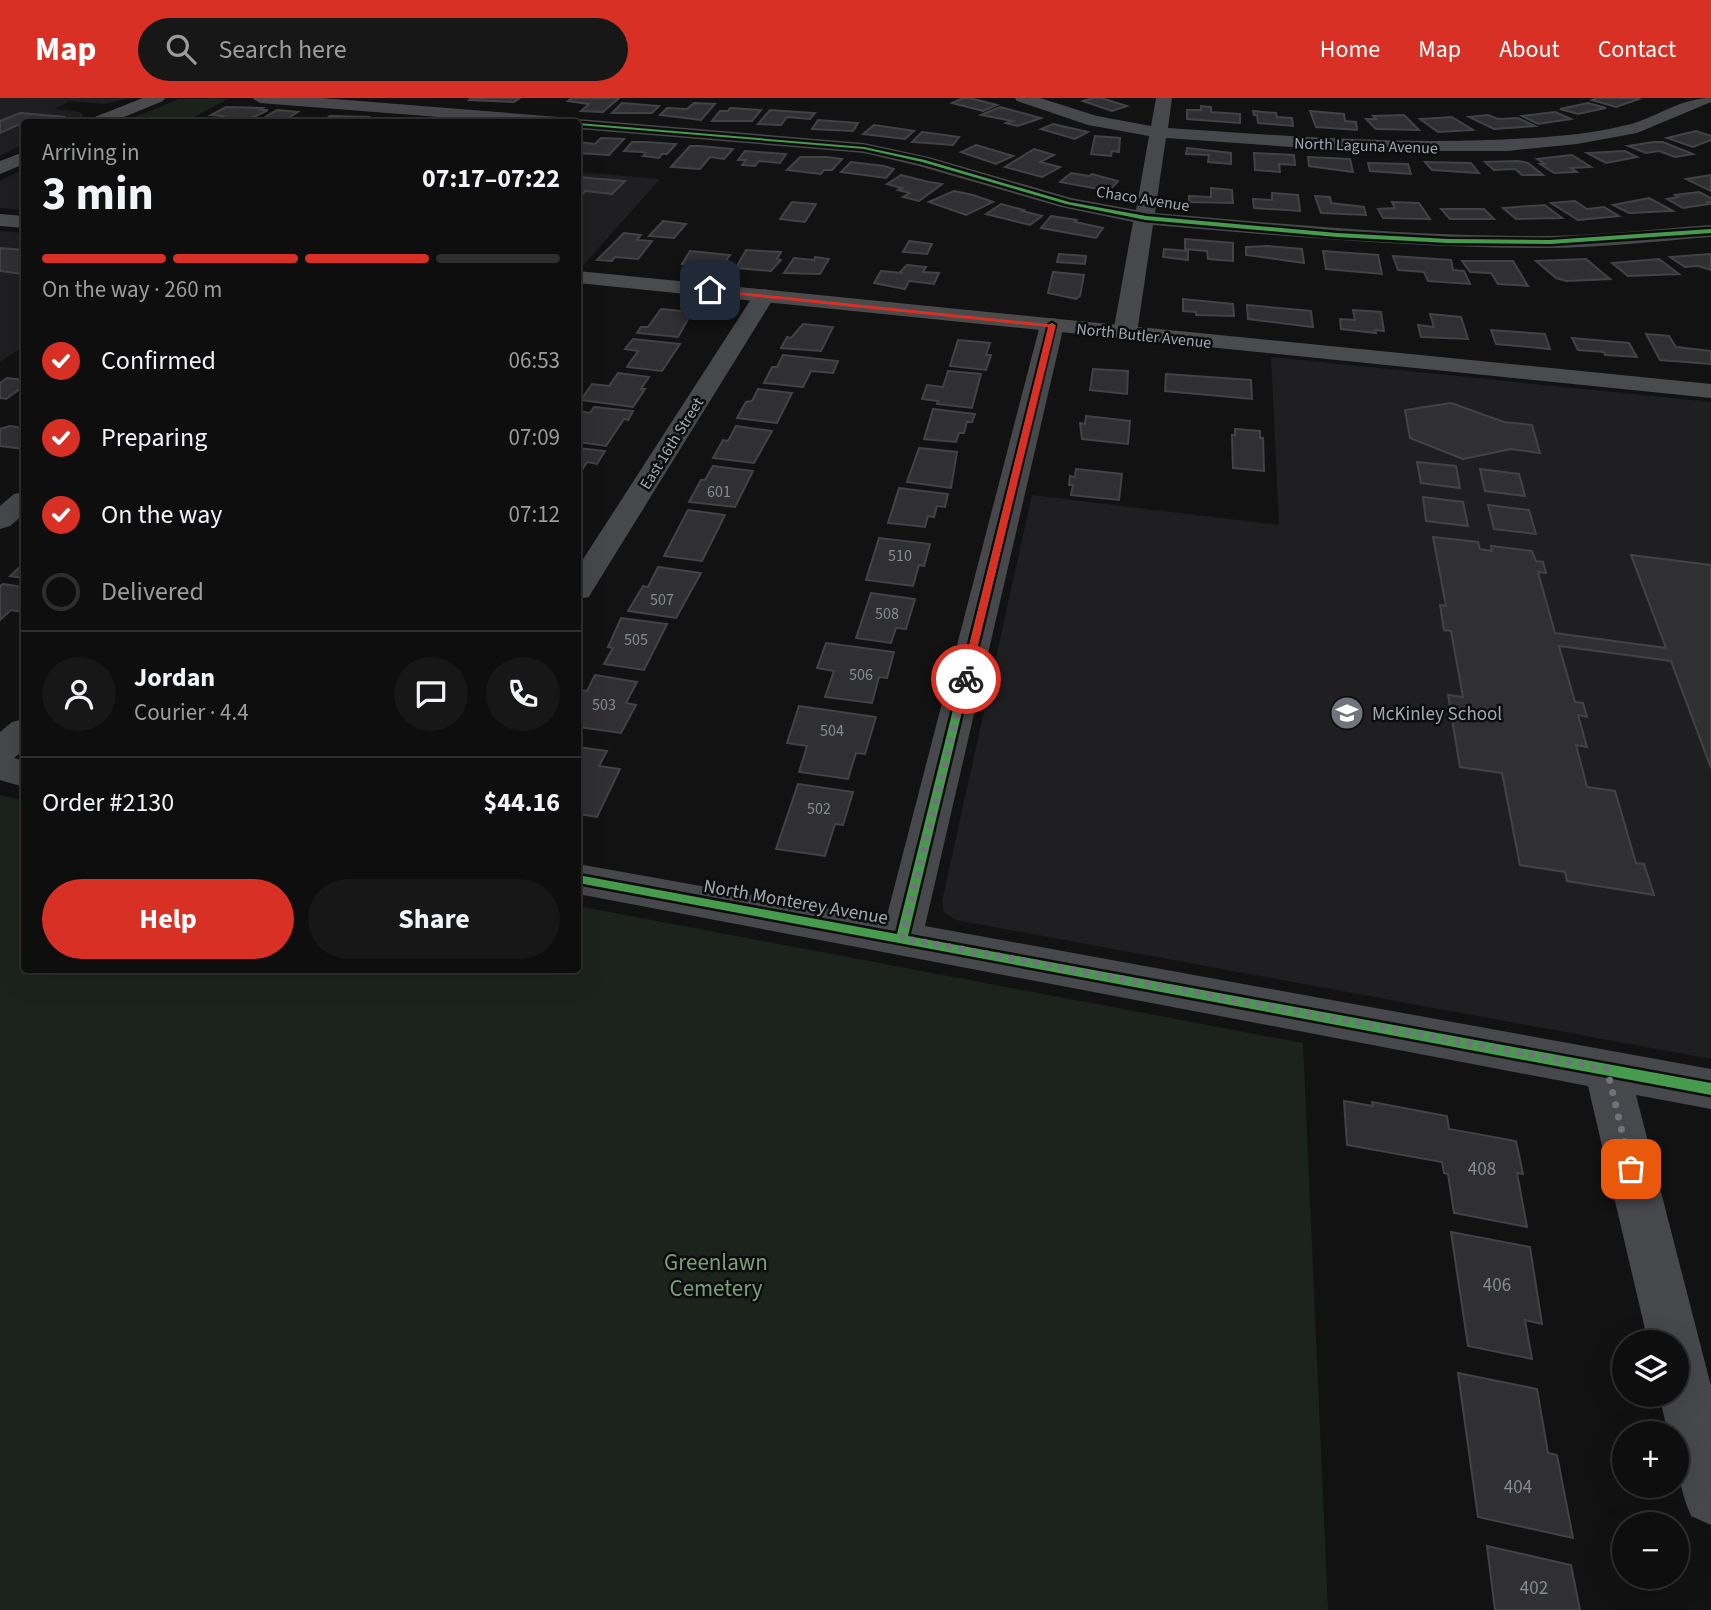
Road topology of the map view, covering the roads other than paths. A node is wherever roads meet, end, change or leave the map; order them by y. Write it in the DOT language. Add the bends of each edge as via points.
graph roads {
  1 [pos="157,98"];
  2 [pos="260,98"];
  3 [pos="1023,98"];
  4 [pos="1164,98"];
  5 [pos="1706,98"];
  6 [pos="535,105"];
  7 [pos="105,119"];
  8 [pos="517,119"];
  9 [pos="581,124"];
  10 [pos="1157,132"];
  11 [pos="21,158"];
  12 [pos="0,168"];
  13 [pos="1146,218"];
  14 [pos="0,220"];
  15 [pos="21,222"];
  16 [pos="1711,231"];
  17 [pos="581,277"];
  18 [pos="764,296"];
  19 [pos="1052,325"];
  20 [pos="1125,333"];
  21 [pos="1711,391"];
  22 [pos="21,502"];
  23 [pos="0,520"];
  24 [pos="581,585"];
  25 [pos="21,734"];
  26 [pos="0,751"];
  27 [pos="0,767"];
  28 [pos="21,773"];
  29 [pos="581,880"];
  30 [pos="902,938"];
  31 [pos="1607,1069"];
  32 [pos="1711,1089"];
  33 [pos="1671,1330"];
  34 [pos="1689,1407"];
  35 [pos="1711,1496"];
  1 -- 7 [label="main road"];
  2 -- 8 [label="street"];
  3 -- 10 [label="street, North Laguna Avenue" via="1094,121"];
  4 -- 10 [label="street"];
  5 -- 10 [label="street, North Laguna Avenue" via="1637,128 1507,146 1347,146"];
  6 -- 8 [label="street"];
  9 -- 13 [label="street, Chaco Avenue" via="864,148 1058,200"];
  10 -- 13 [label="street"];
  11 -- 12 [label="main road"];
  13 -- 16 [label="street, Chaco Avenue" via="1448,241 1550,242"];
  13 -- 20 [label="street"];
  14 -- 15 [label="main road"];
  17 -- 18 [label="main road, North Butler Avenue"];
  18 -- 19 [label="main road, North Butler Avenue"];
  18 -- 24 [label="street, East 16th Street"];
  19 -- 20 [label="main road, North Butler Avenue"];
  19 -- 30 [label="street"];
  20 -- 21 [label="main road, North Butler Avenue"];
  22 -- 23 [label="street"];
  25 -- 26 [label="street"];
  27 -- 28 [label="street"];
  29 -- 30 [label="street, North Monterey Avenue"];
  30 -- 31 [label="street, North Monterey Avenue"];
  31 -- 32 [label="street, North Monterey Avenue"];
  31 -- 33 [label="street"];
  34 -- 35 [label="street"];
}
